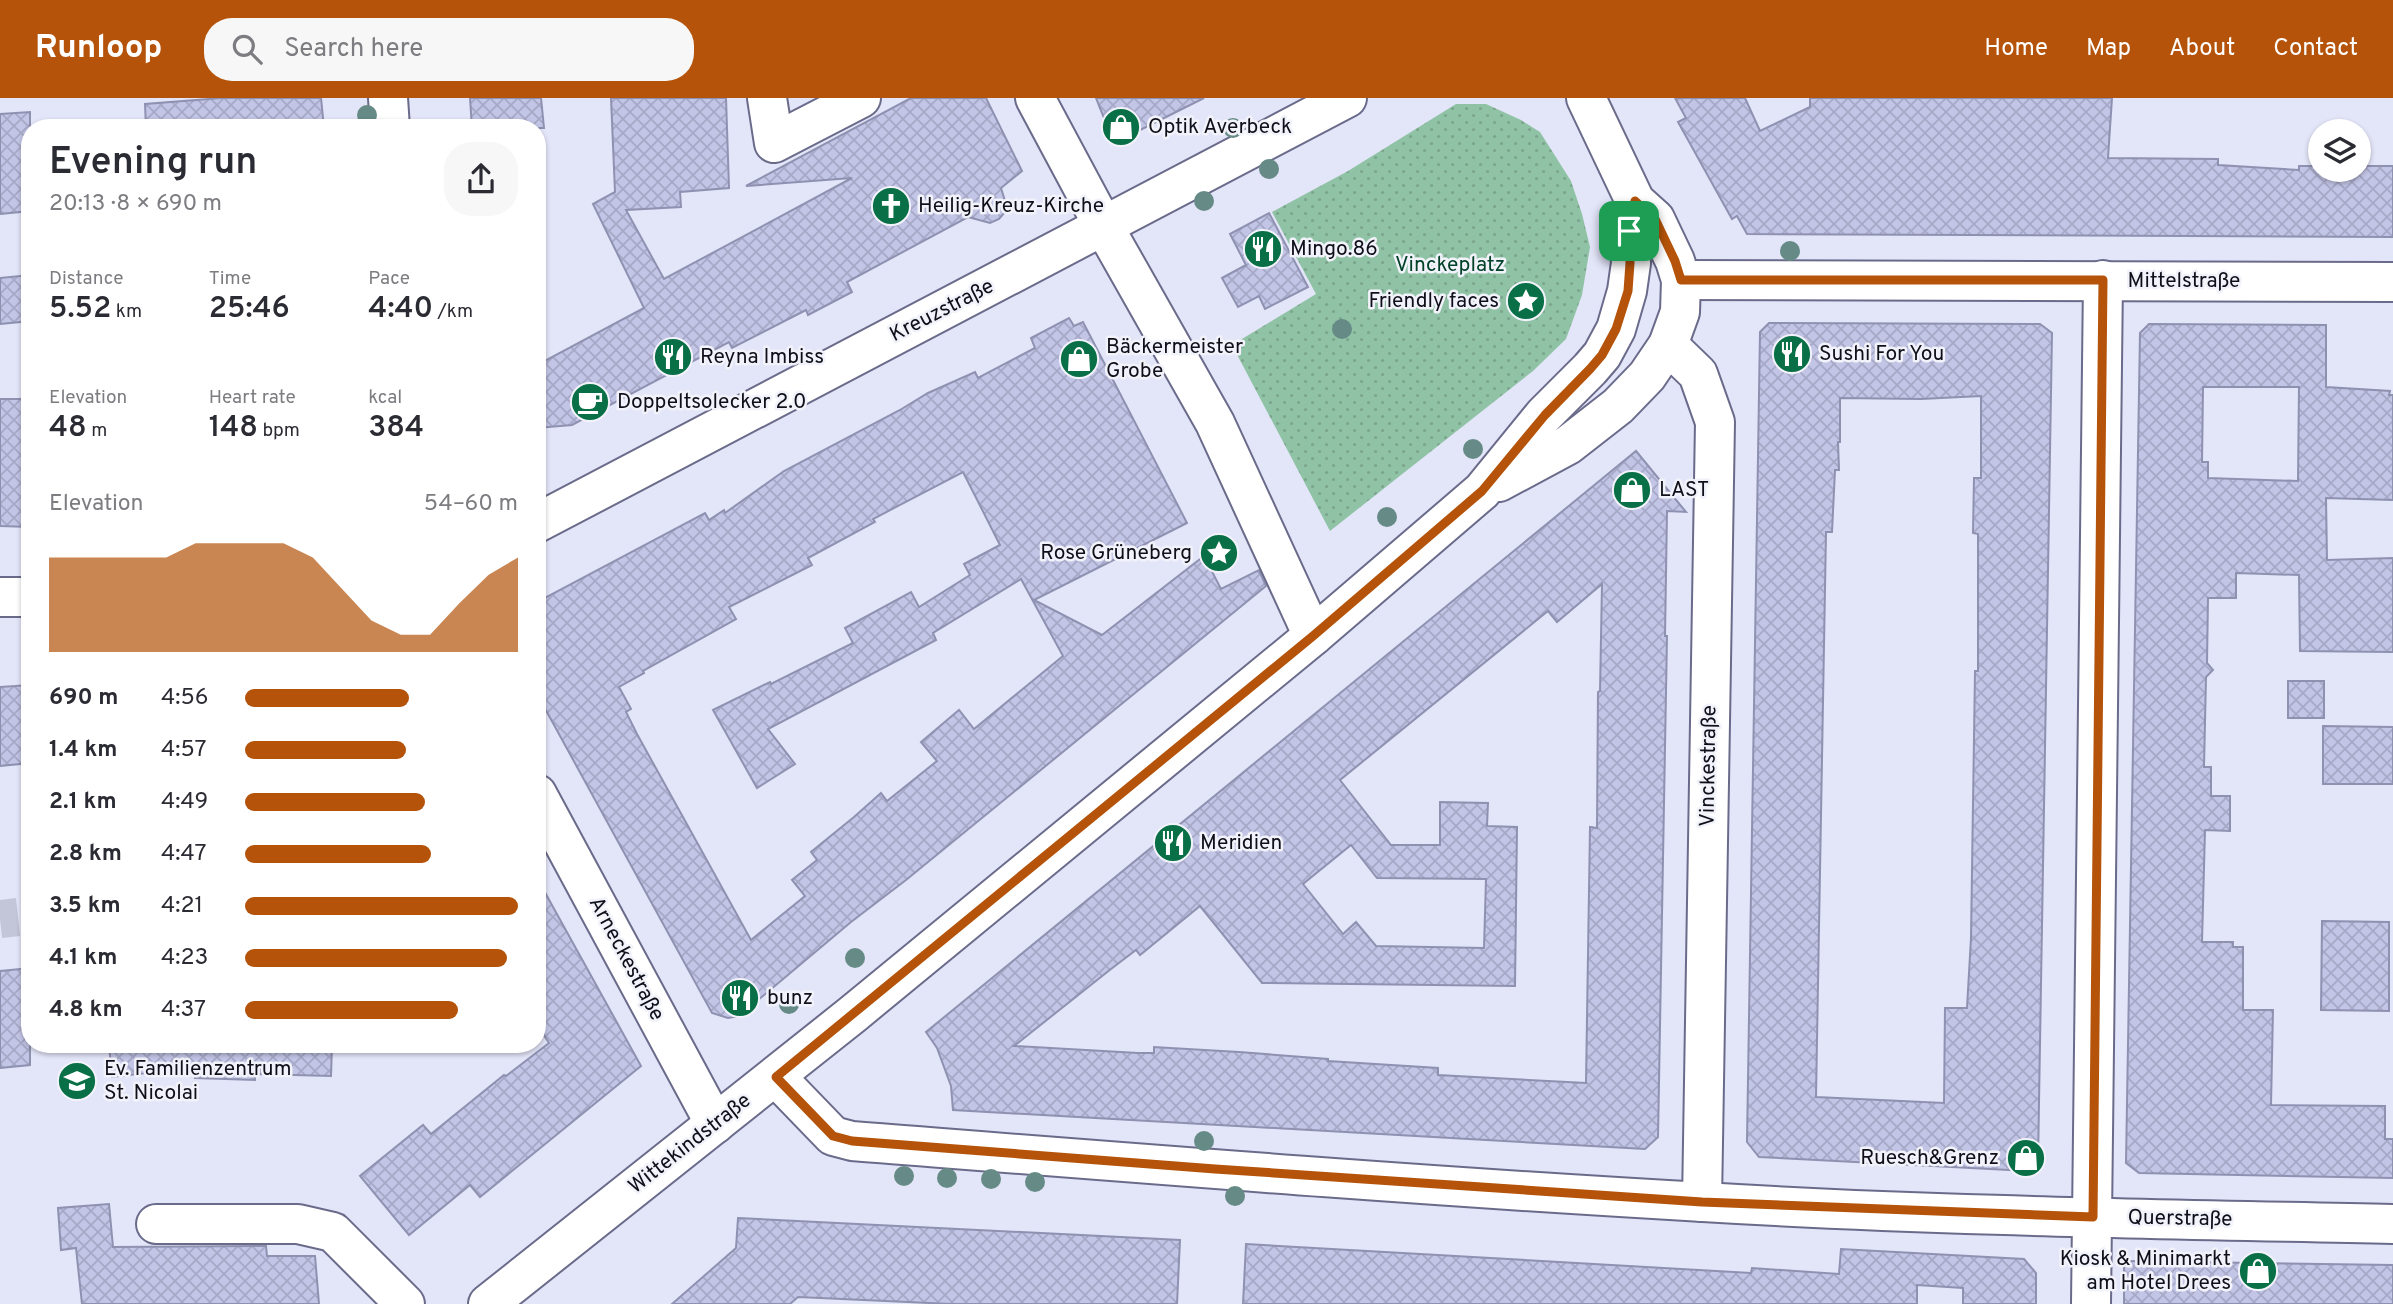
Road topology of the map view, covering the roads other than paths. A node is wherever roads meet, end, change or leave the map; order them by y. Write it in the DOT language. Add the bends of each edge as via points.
graph roads {
  1 [pos="388,98"];
  2 [pos="767,98"];
  3 [pos="861,98"];
  4 [pos="1035,98"];
  5 [pos="1347,98"];
  6 [pos="1586,98"];
  7 [pos="389,119"];
  8 [pos="1635,201"];
  9 [pos="1104,227"];
  10 [pos="1681,280"];
  11 [pos="2103,280"];
  12 [pos="2393,282"];
  13 [pos="1668,345"];
  14 [pos="1482,491"];
  15 [pos="546,518"];
  16 [pos="0,597"];
  17 [pos="21,597"];
  18 [pos="1313,636"];
  19 [pos="546,811"];
  20 [pos="776,1077"];
  21 [pos="715,1124"];
  22 [pos="1702,1202"];
  23 [pos="2093,1217"];
  24 [pos="156,1224"];
  25 [pos="2393,1224"];
  26 [pos="405,1304"];
  27 [pos="488,1304"];
  28 [pos="2091,1304"];
  1 -- 7 [label="street"];
  2 -- 3 [label="street" via="774,144"];
  4 -- 9 [label="street"];
  5 -- 9 [label="street, Kreuzstraße"];
  6 -- 8 [label="street"];
  8 -- 10 [label="street" via="1655,219"];
  8 -- 14 [label="street" via="1629,231 1628,291 1616,329 1602,355"];
  9 -- 15 [label="street, Kreuzstraße"];
  9 -- 18 [label="street" via="1215,423"];
  10 -- 11 [label="street, Mittelstraße"];
  10 -- 13 [label="street" via="1680,312"];
  11 -- 12 [label="street, Mittelstraße"];
  11 -- 23 [label="street"];
  13 -- 14 [label="street" via="1647,376 1602,419 1568,445"];
  13 -- 22 [label="street, Vinckestraße" via="1698,374 1715,422"];
  14 -- 18 [label="street"];
  16 -- 17 [label="street"];
  18 -- 20 [label="street, Wittekindstraße"];
  19 -- 21 [label="street, Arneckestraße"];
  20 -- 21 [label="street, Wittekindstraße"];
  20 -- 22 [label="street, Querstraße" via="827,1131 852,1141"];
  21 -- 27 [label="street, Wittekindstraße"];
  22 -- 23 [label="street, Querstraße"];
  23 -- 25 [label="street, Querstraße"];
  23 -- 28 [label="street"];
  24 -- 26 [label="street" via="298,1224 332,1232"];
}
